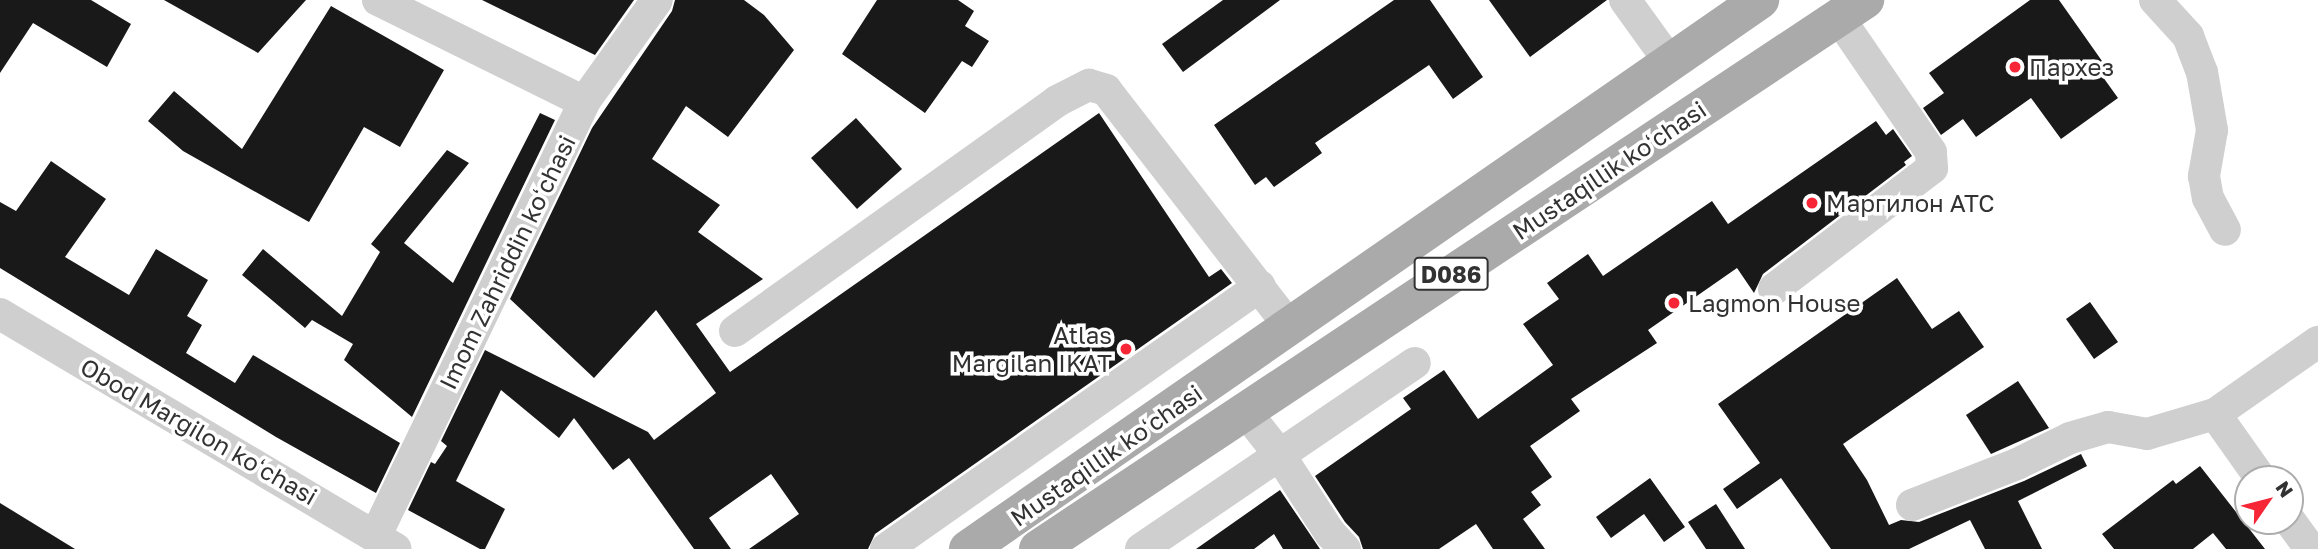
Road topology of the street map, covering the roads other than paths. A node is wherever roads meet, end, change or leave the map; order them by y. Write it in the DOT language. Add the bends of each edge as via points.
graph roads {
  1 [pos="378,0"];
  2 [pos="657,0"];
  3 [pos="1625,0"];
  4 [pos="1760,0"];
  5 [pos="2155,0"];
  6 [pos="1852,9"];
  7 [pos="1669,61"];
  8 [pos="584,102"];
  9 [pos="2225,230"];
  10 [pos="1260,286"];
  11 [pos="1774,289"];
  12 [pos="0,314"];
  13 [pos="1290,327"];
  14 [pos="735,331"];
  15 [pos="2318,342"];
  16 [pos="1415,363"];
  17 [pos="1245,411"];
  18 [pos="2215,414"];
  19 [pos="1279,454"];
  20 [pos="2251,465"];
  21 [pos="1913,506"];
  22 [pos="386,542"];
  23 [pos="1060,543"];
  24 [pos="886,549"];
  25 [pos="968,549"];
  26 [pos="1141,549"];
  27 [pos="1345,549"];
  1 -- 8 [label="street"];
  2 -- 8 [label="street, Imom Zahriddin koʻchasi"];
  3 -- 7 [label="street"];
  4 -- 7 [label="main road, Mustaqillik koʻchasi / D086"];
  5 -- 9 [label="street" via="2188,36 2202,72 2211,130 2203,176 2208,198"];
  6 -- 11 [label="street" via="1931,152 1932,168"];
  6 -- 17 [label="main road, Mustaqillik koʻchasi / D086"];
  7 -- 13 [label="main road, Mustaqillik koʻchasi / D086"];
  8 -- 22 [label="street, Imom Zahriddin koʻchasi"];
  10 -- 13 [label="street"];
  10 -- 14 [label="street" via="1106,90 1089,85 1057,101"];
  10 -- 24 [label="street"];
  12 -- 22 [label="street, Obod Margilon koʻchasi"];
  13 -- 25 [label="main road, Mustaqillik koʻchasi / D086"];
  15 -- 18 [label="street"];
  16 -- 19 [label="street"];
  17 -- 19 [label="street"];
  17 -- 23 [label="main road, Mustaqillik koʻchasi / D086"];
  18 -- 20 [label="street"];
  18 -- 21 [label="street" via="2147,434 2108,428 2070,438"];
  19 -- 26 [label="street"];
  19 -- 27 [label="street"];
}
